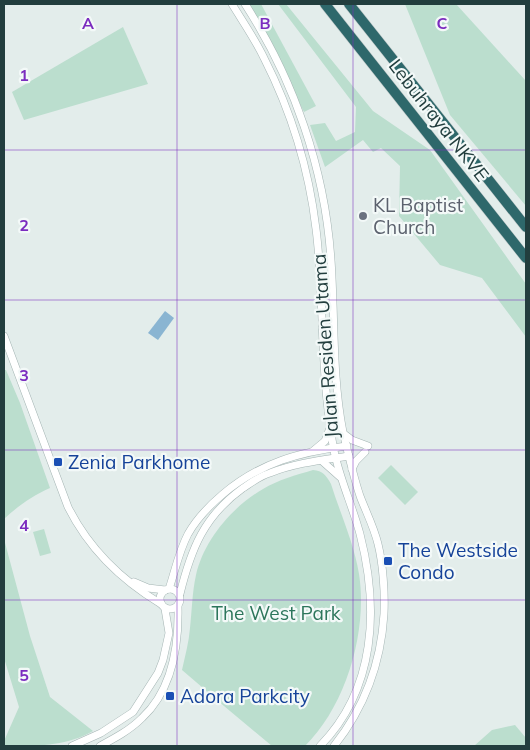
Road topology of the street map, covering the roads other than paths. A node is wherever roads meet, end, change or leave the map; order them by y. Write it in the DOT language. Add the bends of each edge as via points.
graph roads {
  1 [pos="232,4"];
  2 [pos="245,4"];
  3 [pos="324,4"];
  4 [pos="349,4"];
  5 [pos="526,227"];
  6 [pos="526,258"];
  7 [pos="320,280"];
  8 [pos="332,280"];
  9 [pos="4,336"];
  10 [pos="330,425"];
  11 [pos="344,434"];
  12 [pos="347,446"];
  13 [pos="333,448"];
  14 [pos="310,452"];
  15 [pos="349,456"];
  16 [pos="335,458"];
  17 [pos="322,461"];
  18 [pos="352,470"];
  19 [pos="342,479"];
  20 [pos="127,580"];
  21 [pos="167,590"];
  22 [pos="180,594"];
  23 [pos="163,606"];
  24 [pos="178,606"];
  25 [pos="359,684"];
  26 [pos="369,687"];
  27 [pos="72,746"];
  28 [pos="100,746"];
  29 [pos="320,746"];
  30 [pos="334,746"];
  1 -- 7 [label="street, Jalan Residen Utama" via="266,61 293,127 314,218"];
  2 -- 8 [label="street, Jalan Residen Utama" via="286,78 303,122 328,225"];
  3 -- 6 [label="highway, Lebuhraya NKVE"];
  4 -- 5 [label="highway, Lebuhraya NKVE"];
  7 -- 8 [label="street"];
  7 -- 10 [label="street, Jalan Residen Utama"];
  8 -- 11 [label="street, Jalan Residen Utama" via="338,395"];
  9 -- 20 [label="street" via="72,515 101,557"];
  10 -- 13 [label="street, Jalan Residen Utama"];
  10 -- 14 [label="street" via="325,440"];
  11 -- 12 [label="street, Jalan Residen Utama"];
  11 -- 18 [label="street" via="366,449"];
  12 -- 13 [label="street"];
  12 -- 15 [label="street, Jalan Residen Utama"];
  13 -- 14 [label="street"];
  13 -- 16 [label="street, Jalan Residen Utama"];
  14 -- 21 [label="street" via="260,469 214,501 189,533"];
  15 -- 16 [label="street"];
  15 -- 18 [label="street, Jalan Residen Utama"];
  16 -- 17 [label="street"];
  16 -- 19 [label="street, Jalan Residen Utama"];
  17 -- 19 [label="street"];
  17 -- 22 [label="street" via="270,473 227,501 198,537"];
  18 -- 26 [label="street, Jalan Residen Utama" via="378,544 383,582 382,635"];
  19 -- 25 [label="street, Jalan Residen Utama" via="359,532 369,586 369,646"];
  20 -- 21 [label="street" via="148,588"];
  20 -- 23 [label="street"];
  21 -- 22 [label="street"];
  21 -- 23 [label="street" via="160,596"];
  22 -- 24 [label="street"];
  23 -- 24 [label="street" via="172,610"];
  23 -- 27 [label="street" via="169,633 158,674 133,712 101,733"];
  24 -- 28 [label="street" via="176,647 159,698 140,720"];
  25 -- 26 [label="street"];
  25 -- 29 [label="street, Jalan Residen Utama" via="336,727"];
  26 -- 30 [label="street, Jalan Residen Utama" via="347,729"];
}
